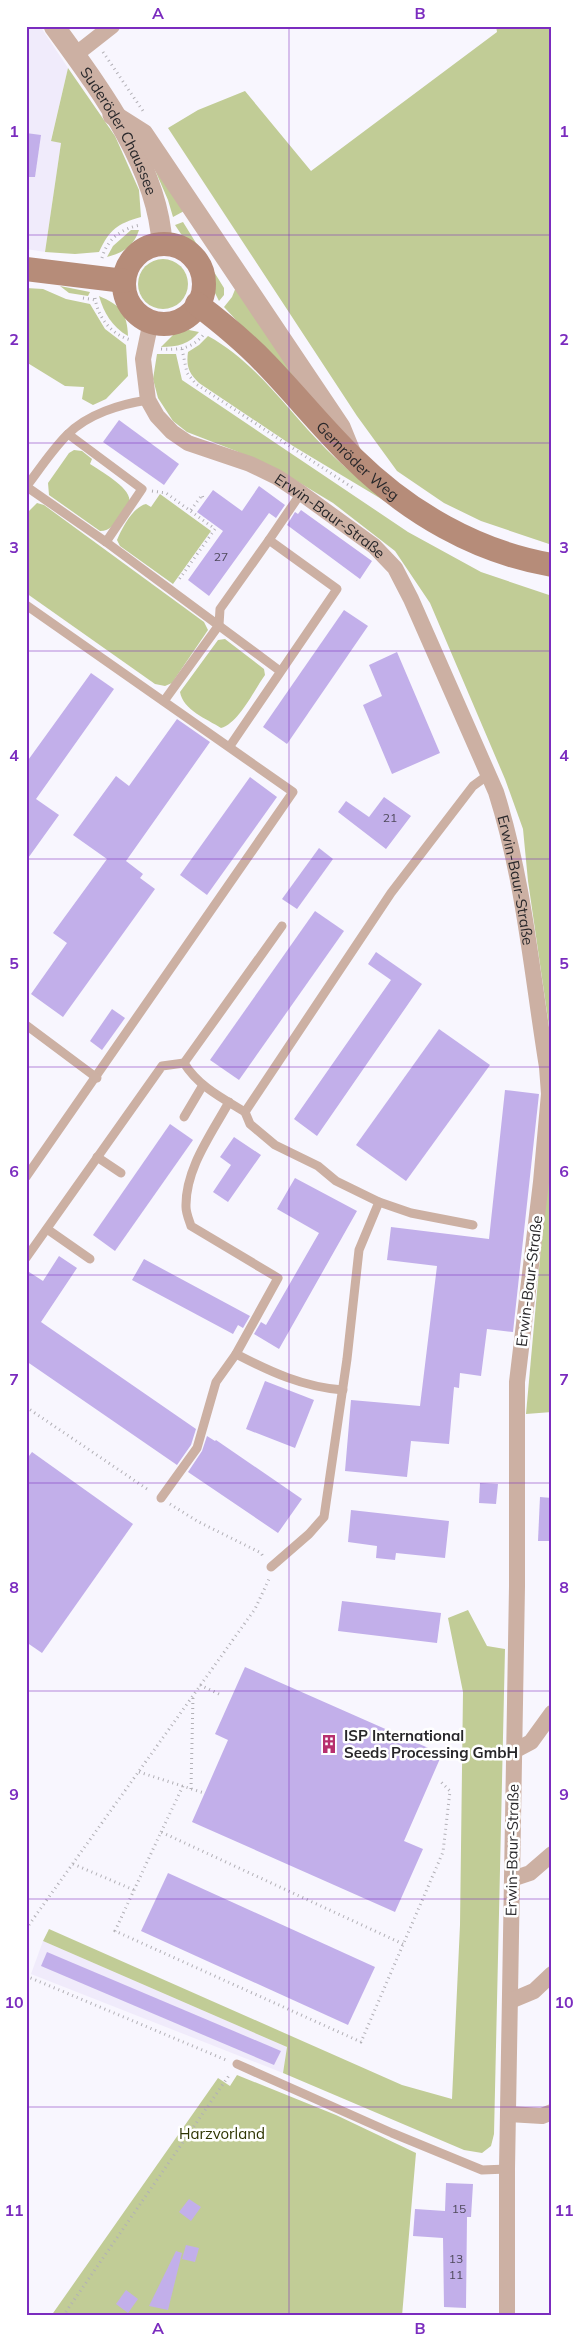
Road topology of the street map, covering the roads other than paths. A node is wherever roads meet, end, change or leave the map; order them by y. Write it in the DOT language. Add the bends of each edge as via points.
graph roads {
  1 [pos="54,26"];
  2 [pos="112,26"];
  3 [pos="75,55"];
  4 [pos="113,115"];
  5 [pos="162,244"];
  6 [pos="26,269"];
  7 [pos="124,281"];
  8 [pos="197,304"];
  9 [pos="151,321"];
  10 [pos="148,400"];
  11 [pos="68,434"];
  12 [pos="353,459"];
  13 [pos="26,487"];
  14 [pos="301,493"];
  15 [pos="269,540"];
  16 [pos="106,542"];
  17 [pos="552,565"];
  18 [pos="26,605"];
  19 [pos="219,625"];
  20 [pos="280,670"];
  21 [pos="164,701"];
  22 [pos="230,746"];
  23 [pos="488,775"];
  24 [pos="282,926"];
  25 [pos="26,1025"];
  26 [pos="184,1063"];
  27 [pos="97,1078"];
  28 [pos="203,1085"];
  29 [pos="229,1102"];
  30 [pos="244,1112"];
  31 [pos="184,1117"];
  32 [pos="98,1157"];
  33 [pos="121,1173"];
  34 [pos="26,1177"];
  35 [pos="379,1202"];
  36 [pos="473,1225"];
  37 [pos="47,1229"];
  38 [pos="26,1258"];
  39 [pos="90,1259"];
  40 [pos="236,1354"];
  41 [pos="343,1390"];
  42 [pos="161,1498"];
  43 [pos="271,1567"];
  44 [pos="552,1713"];
  45 [pos="514,1751"];
  46 [pos="552,1854"];
  47 [pos="512,1879"];
  48 [pos="552,1974"];
  49 [pos="510,2001"];
  50 [pos="237,2064"];
  51 [pos="552,2112"];
  52 [pos="508,2114"];
  53 [pos="507,2169"];
  54 [pos="507,2316"];
  1 -- 3 [label="street, Suderöder Chaussee"];
  2 -- 3 [label="street"];
  3 -- 4 [label="street, Suderöder Chaussee"];
  4 -- 5 [label="street, Suderöder Chaussee" via="140,160 155,200"];
  4 -- 12 [label="street" via="143,134 153,148 340,427"];
  5 -- 7 [label="main road" via="138,254 129,264"];
  5 -- 8 [label="main road" via="182,248 197,262 203,281 202,296"];
  6 -- 7 [label="main road"];
  7 -- 9 [label="main road" via="132,308"];
  8 -- 9 [label="main road" via="188,315 175,322"];
  8 -- 12 [label="main road, Gernröder Weg" via="265,363"];
  9 -- 10 [label="street, Erwin-Baur-Straße" via="143,359"];
  10 -- 11 [label="lane" via="125,403 86,421"];
  10 -- 14 [label="street, Erwin-Baur-Straße" via="157,416 188,443 250,464 277,476"];
  11 -- 13 [label="lane"];
  11 -- 16 [label="lane" via="142,489"];
  12 -- 17 [label="main road, Gernröder Weg" via="397,497 440,525 488,548"];
  13 -- 16 [label="lane"];
  14 -- 15 [label="lane"];
  14 -- 23 [label="street, Erwin-Baur-Straße" via="374,546 395,568"];
  15 -- 19 [label="lane" via="220,609"];
  15 -- 20 [label="lane" via="336,589"];
  16 -- 19 [label="lane"];
  18 -- 21 [label="lane"];
  19 -- 20 [label="lane"];
  19 -- 21 [label="lane"];
  20 -- 22 [label="lane"];
  21 -- 22 [label="lane"];
  22 -- 27 [label="lane" via="293,792"];
  23 -- 30 [label="lane" via="473,786 391,893"];
  23 -- 45 [label="street, Erwin-Baur-Straße" via="506,824 518,884 549,1094 517,1382"];
  24 -- 26 [label="lane"];
  25 -- 27 [label="lane"];
  26 -- 28 [label="lane"];
  26 -- 32 [label="lane" via="162,1066"];
  27 -- 34 [label="lane"];
  28 -- 29 [label="lane"];
  28 -- 31 [label="lane"];
  29 -- 30 [label="lane"];
  29 -- 40 [label="lane" via="198,1159 185,1208 191,1226 278,1278"];
  30 -- 35 [label="lane" via="250,1124 275,1145"];
  32 -- 33 [label="lane"];
  32 -- 37 [label="lane"];
  35 -- 36 [label="lane" via="412,1213"];
  35 -- 41 [label="lane" via="359,1250"];
  37 -- 38 [label="lane"];
  37 -- 39 [label="lane"];
  40 -- 41 [label="lane" via="317,1388"];
  40 -- 42 [label="lane" via="216,1382 198,1448"];
  41 -- 43 [label="lane" via="324,1516 309,1534"];
  44 -- 45 [label="street" via="531,1742"];
  45 -- 47 [label="street, Erwin-Baur-Straße"];
  46 -- 47 [label="street" via="530,1872"];
  47 -- 49 [label="street, Erwin-Baur-Straße"];
  48 -- 49 [label="street" via="534,1991"];
  49 -- 52 [label="street, Erwin-Baur-Straße"];
  50 -- 53 [label="lane" via="482,2170"];
  51 -- 52 [label="street" via="542,2116"];
  52 -- 53 [label="street, Erwin-Baur-Straße"];
  53 -- 54 [label="street, Erwin-Baur-Straße"];
}
